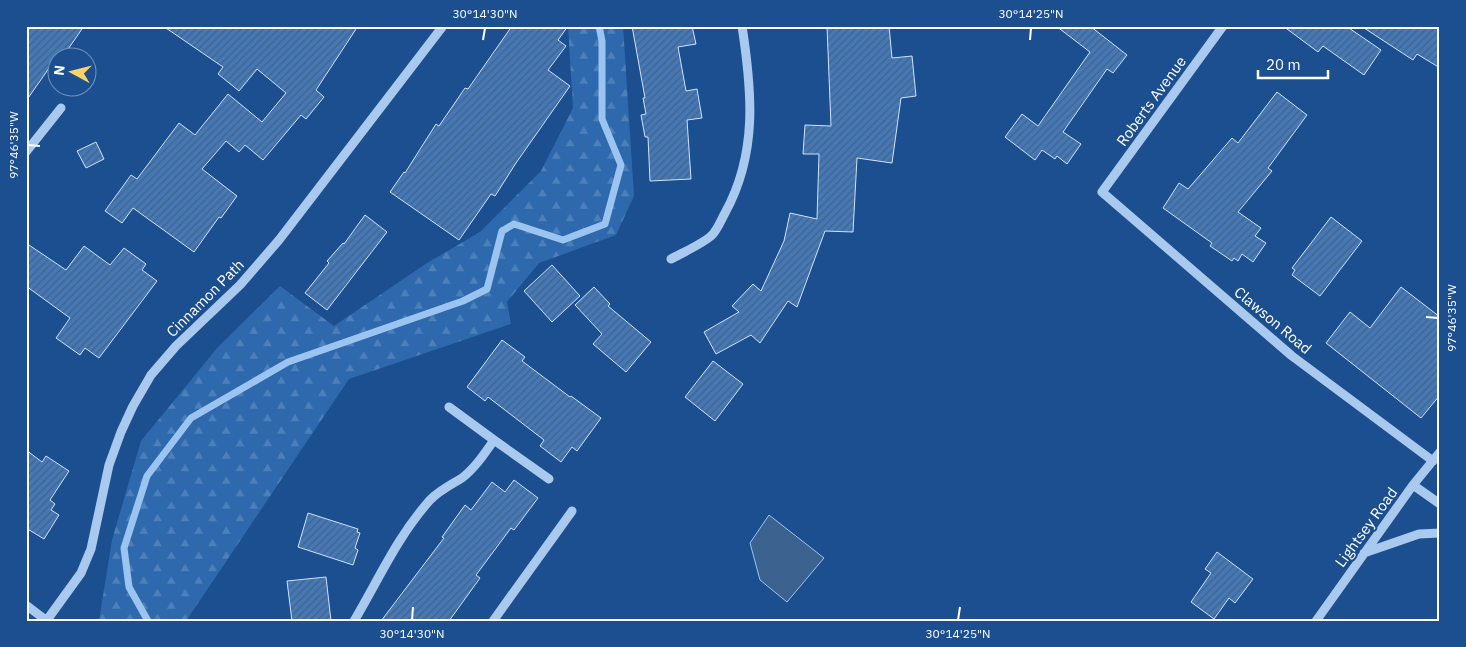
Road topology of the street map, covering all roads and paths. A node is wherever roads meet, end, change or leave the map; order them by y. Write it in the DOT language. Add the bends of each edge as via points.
graph roads {
  1 [pos="443,26"];
  2 [pos="742,26"];
  3 [pos="1223,26"];
  4 [pos="61,108"];
  5 [pos="26,152"];
  6 [pos="1102,192"];
  7 [pos="671,259"];
  8 [pos="449,407"];
  9 [pos="494,440"];
  10 [pos="1440,452"];
  11 [pos="1433,461"];
  12 [pos="549,479"];
  13 [pos="1413,485"];
  14 [pos="1440,504"];
  15 [pos="572,511"];
  16 [pos="1440,533"];
  17 [pos="1364,554"];
  18 [pos="26,605"];
  19 [pos="47,621"];
  20 [pos="354,621"];
  21 [pos="493,621"];
  22 [pos="1316,621"];
  1 -- 19 [label="street, Cinnamon Path" via="279,240 240,285 176,346 151,375 133,406 109,465 91,549 81,573"];
  2 -- 7 [label="street" via="750,77 751,119 745,159 732,201 712,236"];
  3 -- 6 [label="street, Roberts Avenue"];
  4 -- 5 [label="street"];
  6 -- 11 [label="street, Clawson Road" via="1292,356"];
  8 -- 9 [label="street"];
  9 -- 12 [label="street"];
  9 -- 20 [label="street" via="473,468 431,500 396,544"];
  10 -- 11 [label="street, Lightsey Road"];
  11 -- 13 [label="street, Lightsey Road"];
  13 -- 14 [label="street"];
  13 -- 17 [label="street, Lightsey Road"];
  15 -- 21 [label="street"];
  16 -- 17 [label="street" via="1419,534"];
  17 -- 22 [label="street, Lightsey Road"];
  18 -- 19 [label="street"];
}
